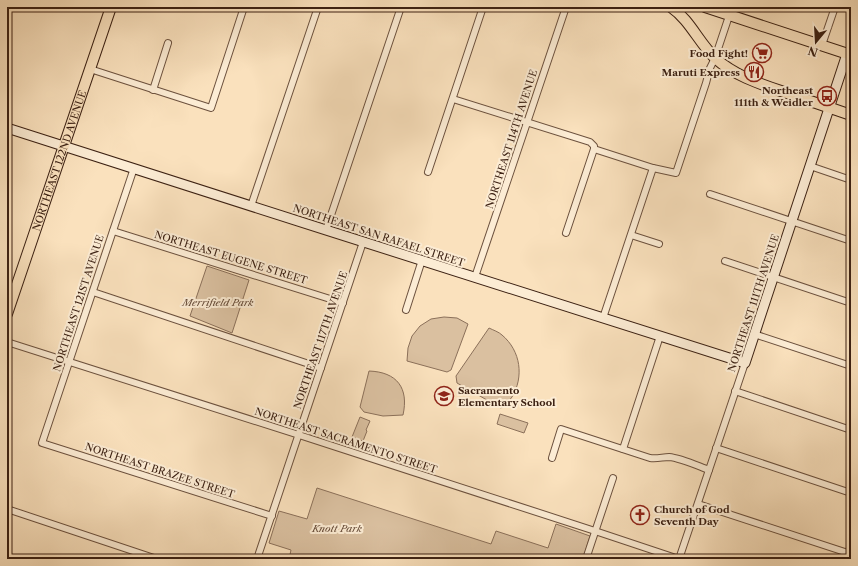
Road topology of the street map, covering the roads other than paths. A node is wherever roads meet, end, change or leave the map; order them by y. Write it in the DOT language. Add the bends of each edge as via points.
graph roads {
  1 [pos="111,7"];
  2 [pos="244,7"];
  3 [pos="318,7"];
  4 [pos="401,7"];
  5 [pos="483,7"];
  6 [pos="566,7"];
  7 [pos="672,7"];
  8 [pos="705,7"];
  9 [pos="835,7"];
  10 [pos="731,11"];
  11 [pos="168,43"];
  12 [pos="822,46"];
  13 [pos="849,55"];
  14 [pos="715,58"];
  15 [pos="90,70"];
  16 [pos="153,90"];
  17 [pos="453,99"];
  18 [pos="829,108"];
  19 [pos="851,115"];
  20 [pos="527,122"];
  21 [pos="7,128"];
  22 [pos="64,146"];
  23 [pos="594,149"];
  24 [pos="810,166"];
  25 [pos="134,168"];
  26 [pos="653,168"];
  27 [pos="428,172"];
  28 [pos="851,180"];
  29 [pos="710,194"];
  30 [pos="251,206"];
  31 [pos="792,222"];
  32 [pos="326,230"];
  33 [pos="113,231"];
  34 [pos="566,233"];
  35 [pos="631,235"];
  36 [pos="851,241"];
  37 [pos="363,242"];
  38 [pos="659,244"];
  39 [pos="422,260"];
  40 [pos="725,261"];
  41 [pos="476,277"];
  42 [pos="773,277"];
  43 [pos="92,292"];
  44 [pos="343,303"];
  45 [pos="851,303"];
  46 [pos="406,310"];
  47 [pos="7,314"];
  48 [pos="603,318"];
  49 [pos="754,334"];
  50 [pos="660,336"];
  51 [pos="7,342"];
  52 [pos="69,362"];
  53 [pos="745,363"];
  54 [pos="851,366"];
  55 [pos="321,368"];
  56 [pos="735,391"];
  57 [pos="851,430"];
  58 [pos="299,435"];
  59 [pos="42,443"];
  60 [pos="716,448"];
  61 [pos="624,449"];
  62 [pos="552,458"];
  63 [pos="709,470"];
  64 [pos="613,478"];
  65 [pos="851,493"];
  66 [pos="698,504"];
  67 [pos="7,509"];
  68 [pos="272,516"];
  69 [pos="595,531"];
  70 [pos="851,545"];
  71 [pos="849,556"];
  72 [pos="157,559"];
  73 [pos="257,559"];
  74 [pos="586,559"];
  75 [pos="679,559"];
  1 -- 15 [label="main road, NORTHEAST 122ND AVENUE"];
  2 -- 16 [label="street" via="211,108"];
  3 -- 30 [label="street"];
  4 -- 32 [label="street"];
  5 -- 17 [label="street"];
  6 -- 20 [label="street, NORTHEAST 114TH AVENUE"];
  7 -- 14 [label="main road"];
  8 -- 10 [label="main road"];
  9 -- 12 [label="street"];
  10 -- 12 [label="main road"];
  10 -- 14 [label="street"];
  11 -- 16 [label="street"];
  12 -- 13 [label="main road"];
  13 -- 18 [label="street, NORTHEAST 111TH AVENUE"];
  14 -- 18 [label="main road" via="757,84"];
  14 -- 26 [label="street" via="676,173"];
  15 -- 16 [label="street"];
  15 -- 22 [label="main road, NORTHEAST 122ND AVENUE"];
  17 -- 20 [label="street"];
  17 -- 27 [label="street"];
  18 -- 19 [label="main road"];
  18 -- 24 [label="street, NORTHEAST 111TH AVENUE"];
  20 -- 23 [label="street" via="590,142"];
  20 -- 41 [label="street, NORTHEAST 114TH AVENUE"];
  21 -- 22 [label="street, NORTHEAST SAN RAFAEL STREET"];
  22 -- 25 [label="street, NORTHEAST SAN RAFAEL STREET"];
  22 -- 47 [label="main road, NORTHEAST 122ND AVENUE"];
  23 -- 26 [label="street"];
  23 -- 34 [label="street"];
  24 -- 28 [label="street"];
  24 -- 31 [label="street, NORTHEAST 111TH AVENUE"];
  25 -- 30 [label="street, NORTHEAST SAN RAFAEL STREET"];
  25 -- 33 [label="street, NORTHEAST 121ST AVENUE"];
  26 -- 35 [label="street"];
  29 -- 31 [label="street"];
  30 -- 32 [label="street, NORTHEAST SAN RAFAEL STREET"];
  31 -- 36 [label="street"];
  31 -- 42 [label="street, NORTHEAST 111TH AVENUE"];
  32 -- 37 [label="street, NORTHEAST SAN RAFAEL STREET"];
  33 -- 43 [label="street, NORTHEAST 121ST AVENUE"];
  33 -- 44 [label="street, NORTHEAST EUGENE STREET"];
  35 -- 38 [label="street"];
  35 -- 48 [label="street"];
  37 -- 39 [label="street, NORTHEAST SAN RAFAEL STREET"];
  37 -- 44 [label="street, NORTHEAST 117TH AVENUE"];
  39 -- 41 [label="street, NORTHEAST SAN RAFAEL STREET"];
  39 -- 46 [label="street"];
  40 -- 42 [label="street"];
  41 -- 48 [label="street, NORTHEAST SAN RAFAEL STREET"];
  42 -- 45 [label="street"];
  42 -- 49 [label="street, NORTHEAST 111TH AVENUE"];
  43 -- 52 [label="street, NORTHEAST 121ST AVENUE"];
  43 -- 55 [label="street"];
  44 -- 55 [label="street, NORTHEAST 117TH AVENUE"];
  48 -- 50 [label="street, NORTHEAST SAN RAFAEL STREET"];
  49 -- 53 [label="street, NORTHEAST 111TH AVENUE"];
  49 -- 54 [label="street"];
  50 -- 53 [label="street, NORTHEAST SAN RAFAEL STREET"];
  50 -- 61 [label="street"];
  51 -- 52 [label="street, NORTHEAST SACRAMENTO STREET"];
  52 -- 58 [label="street, NORTHEAST SACRAMENTO STREET"];
  52 -- 59 [label="street, NORTHEAST 121ST AVENUE"];
  53 -- 56 [label="street, NORTHEAST 111TH AVENUE"];
  55 -- 58 [label="street, NORTHEAST 117TH AVENUE"];
  56 -- 57 [label="street"];
  56 -- 60 [label="street, NORTHEAST 111TH AVENUE"];
  58 -- 68 [label="street, NORTHEAST 117TH AVENUE"];
  58 -- 69 [label="street, NORTHEAST SACRAMENTO STREET"];
  59 -- 68 [label="street, NORTHEAST BRAZEE STREET"];
  60 -- 63 [label="street, NORTHEAST 111TH AVENUE"];
  60 -- 65 [label="street"];
  61 -- 62 [label="street" via="561,429"];
  61 -- 63 [label="street" via="650,458 675,458"];
  63 -- 66 [label="street, NORTHEAST 111TH AVENUE"];
  64 -- 69 [label="street"];
  66 -- 71 [label="street"];
  66 -- 75 [label="street, NORTHEAST 111TH AVENUE"];
  67 -- 72 [label="street"];
  68 -- 73 [label="street, NORTHEAST 117TH AVENUE"];
  69 -- 74 [label="street"];
  69 -- 75 [label="street, NORTHEAST SACRAMENTO STREET"];
  70 -- 71 [label="street"];
}
